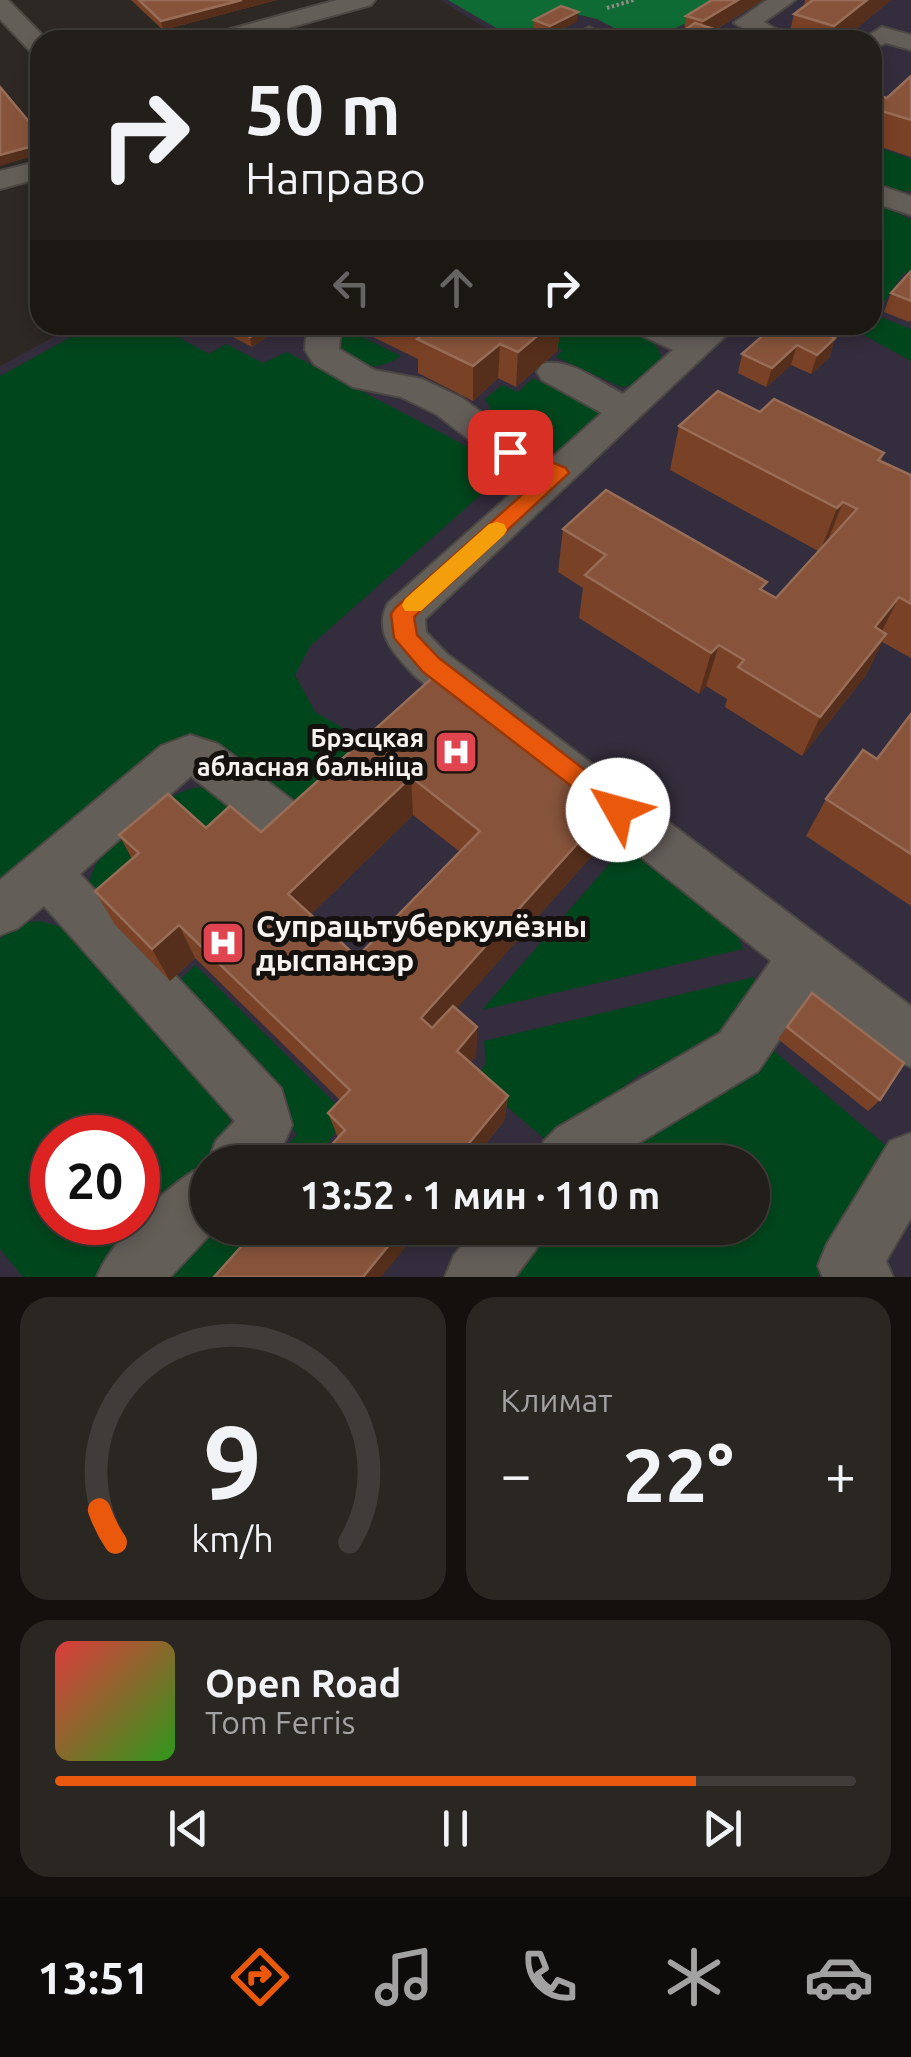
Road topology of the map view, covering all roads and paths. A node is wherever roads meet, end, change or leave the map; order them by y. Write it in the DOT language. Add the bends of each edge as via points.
graph roads {
  1 [pos="363,0"];
  2 [pos="634,0"];
  3 [pos="783,0"];
  4 [pos="0,5"];
  5 [pos="607,8"];
  6 [pos="911,11"];
  7 [pos="254,30"];
  8 [pos="748,30"];
  9 [pos="882,34"];
  10 [pos="30,36"];
  11 [pos="882,39"];
  12 [pos="911,43"];
  13 [pos="30,172"];
  14 [pos="0,180"];
  15 [pos="882,195"];
  16 [pos="910,204"];
  17 [pos="323,335"];
  18 [pos="708,337"];
  19 [pos="554,372"];
  20 [pos="626,411"];
  21 [pos="559,473"];
  22 [pos="287,824"];
  23 [pos="46,873"];
  24 [pos="0,912"];
  25 [pos="806,956"];
  26 [pos="911,1040"];
  27 [pos="253,1145"];
  28 [pos="581,1145"];
  29 [pos="911,1162"];
  30 [pos="190,1212"];
  31 [pos="501,1245"];
  32 [pos="851,1274"];
  33 [pos="128,1277"];
  34 [pos="476,1277"];
  1 -- 7 [label="lane"];
  2 -- 5 [label="path"];
  3 -- 8 [label="lane" via="738,27"];
  4 -- 10 [label="lane"];
  6 -- 9 [label="lane"];
  11 -- 12 [label="lane"];
  13 -- 14 [label="lane"];
  15 -- 16 [label="lane"];
  17 -- 21 [label="lane" via="326,356 365,379 410,386 510,452"];
  18 -- 20 [label="lane"];
  19 -- 20 [label="lane"];
  20 -- 21 [label="lane"];
  21 -- 25 [label="lane" via="402,614 406,638 431,665"];
  22 -- 23 [label="lane" via="190,755"];
  23 -- 24 [label="lane"];
  23 -- 27 [label="lane" via="261,1108 264,1134"];
  25 -- 26 [label="lane"];
  25 -- 28 [label="lane" via="739,1052"];
  29 -- 32 [label="lane"];
  30 -- 33 [label="lane"];
  31 -- 34 [label="lane"];
}
